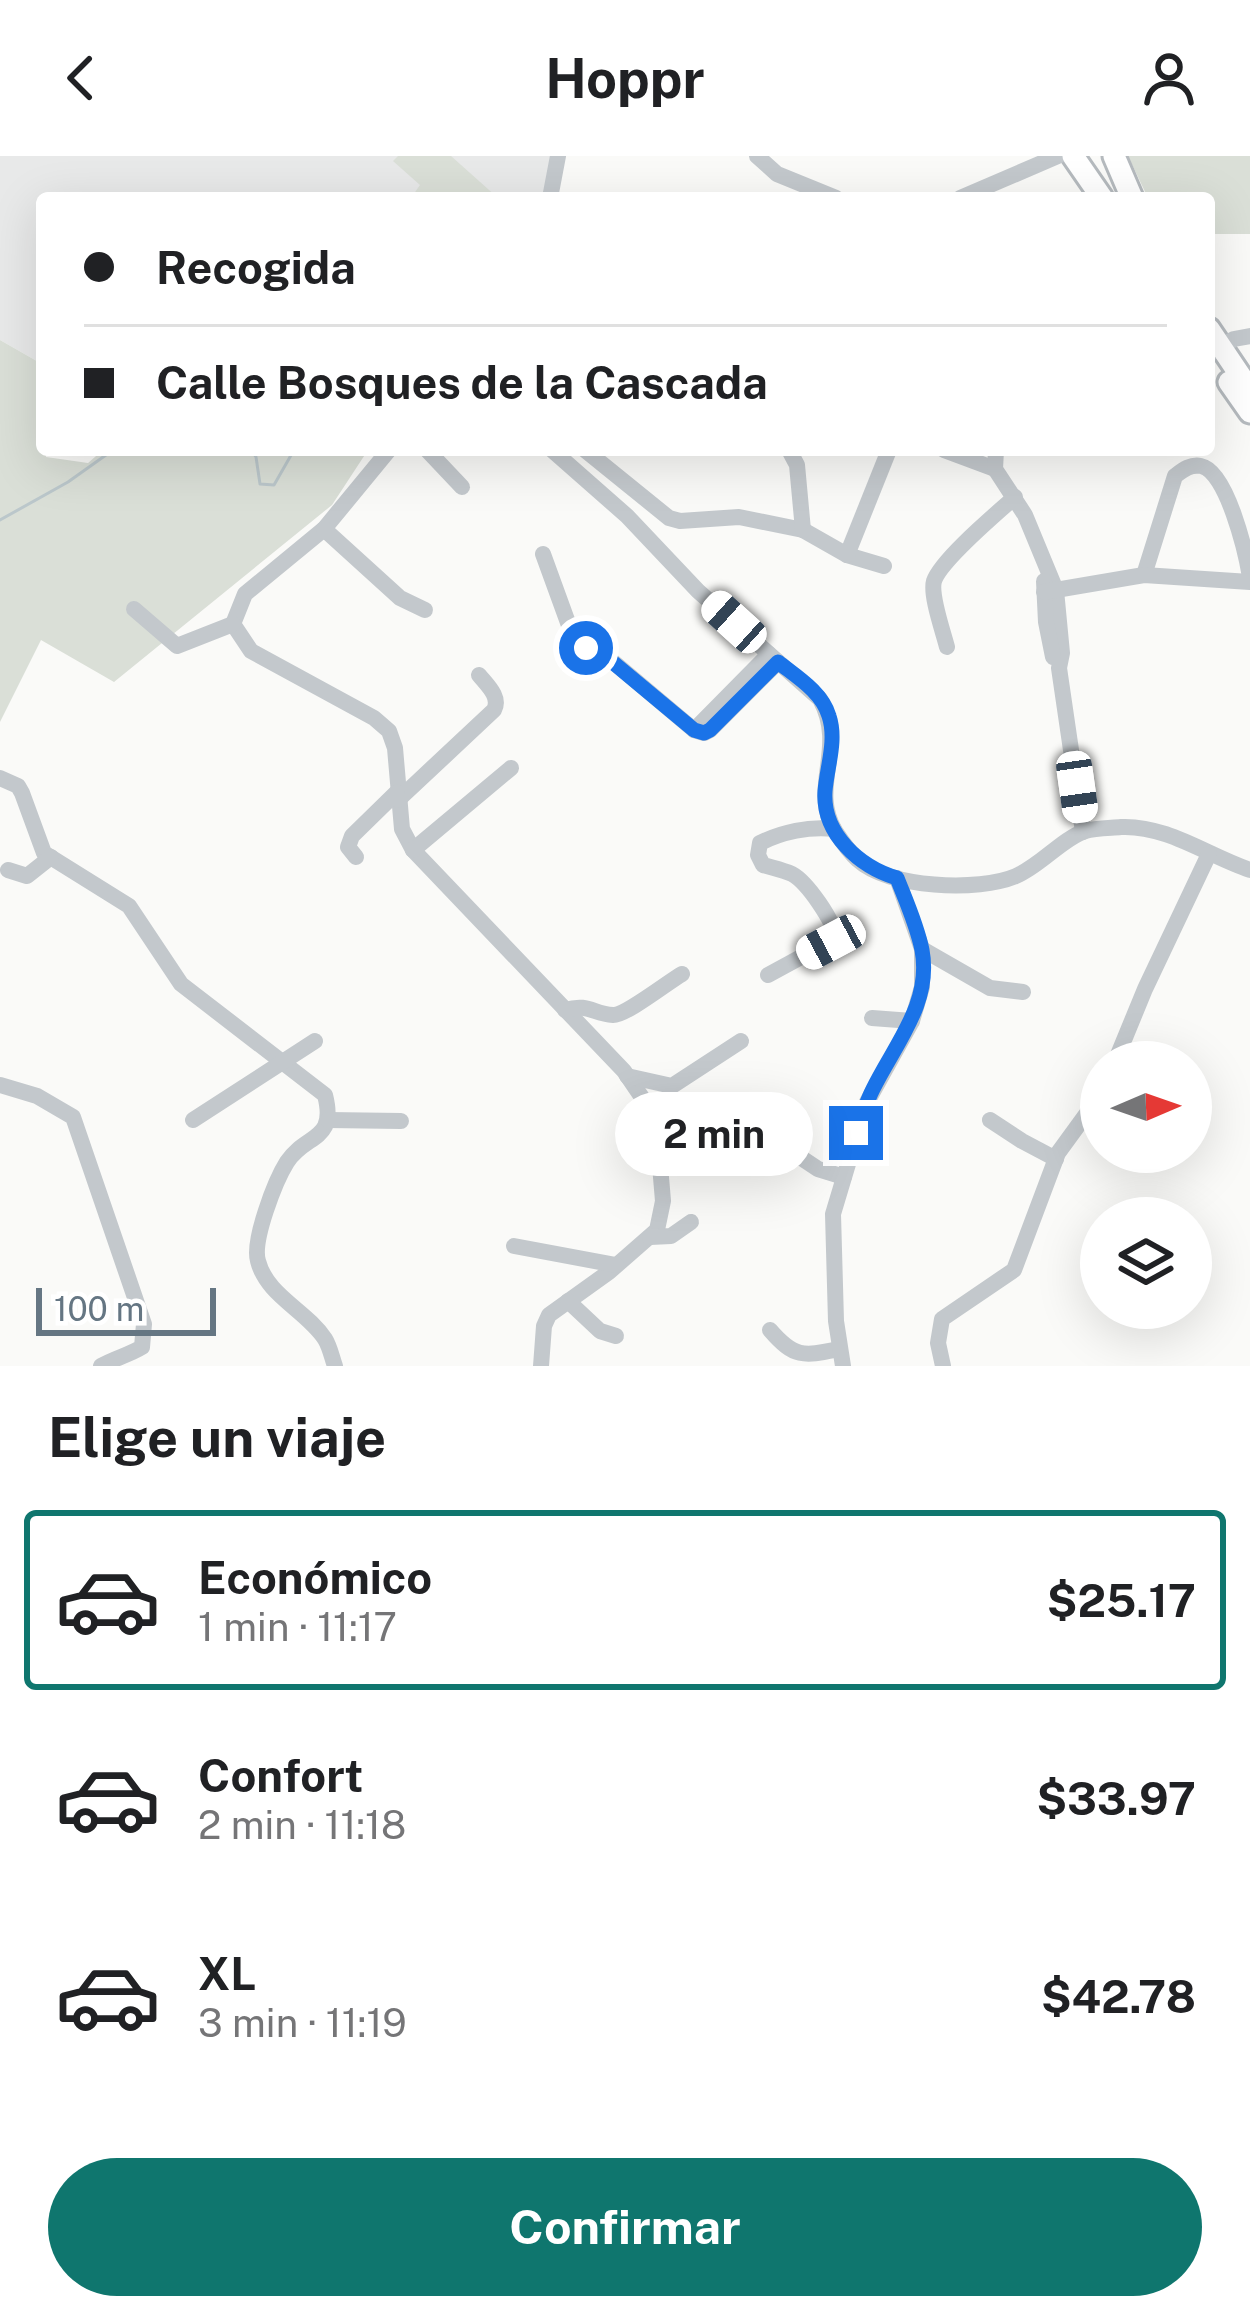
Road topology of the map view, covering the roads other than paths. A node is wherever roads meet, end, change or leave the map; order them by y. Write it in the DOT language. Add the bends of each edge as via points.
graph roads {
  1 [pos="558,156"];
  2 [pos="757,156"];
  3 [pos="1058,156"];
  4 [pos="1073,156"];
  5 [pos="1114,156"];
  6 [pos="551,192"];
  7 [pos="821,192"];
  8 [pos="974,192"];
  9 [pos="1098,192"];
  10 [pos="1129,192"];
  11 [pos="1250,335"];
  12 [pos="1215,344"];
  13 [pos="1215,349"];
  14 [pos="1215,350"];
  15 [pos="1250,390"];
  16 [pos="1250,412"];
  17 [pos="384,456"];
  18 [pos="433,456"];
  19 [pos="559,456"];
  20 [pos="592,456"];
  21 [pos="792,456"];
  22 [pos="887,456"];
  23 [pos="959,456"];
  24 [pos="996,456"];
  25 [pos="995,470"];
  26 [pos="462,488"];
  27 [pos="1015,497"];
  28 [pos="323,529"];
  29 [pos="803,530"];
  30 [pos="543,554"];
  31 [pos="847,555"];
  32 [pos="884,566"];
  33 [pos="1144,575"];
  34 [pos="1250,580"];
  35 [pos="1050,591"];
  36 [pos="134,608"];
  37 [pos="425,610"];
  38 [pos="233,624"];
  39 [pos="947,647"];
  40 [pos="774,658"];
  41 [pos="479,675"];
  42 [pos="511,768"];
  43 [pos="0,778"];
  44 [pos="398,796"];
  45 [pos="834,829"];
  46 [pos="1083,832"];
  47 [pos="413,850"];
  48 [pos="1209,854"];
  49 [pos="51,857"];
  50 [pos="356,857"];
  51 [pos="8,870"];
  52 [pos="1250,870"];
  53 [pos="897,878"];
  54 [pos="922,950"];
  55 [pos="682,974"];
  56 [pos="768,975"];
  57 [pos="1023,992"];
  58 [pos="565,1010"];
  59 [pos="872,1018"];
  60 [pos="912,1021"];
  61 [pos="315,1041"];
  62 [pos="741,1041"];
  63 [pos="1124,1041"];
  64 [pos="282,1062"];
  65 [pos="627,1076"];
  66 [pos="0,1085"];
  67 [pos="193,1120"];
  68 [pos="328,1120"];
  69 [pos="990,1120"];
  70 [pos="401,1121"];
  71 [pos="1080,1124"];
  72 [pos="800,1156"];
  73 [pos="1056,1159"];
  74 [pos="844,1177"];
  75 [pos="691,1222"];
  76 [pos="650,1237"];
  77 [pos="514,1246"];
  78 [pos="616,1265"];
  79 [pos="568,1300"];
  80 [pos="770,1330"];
  81 [pos="616,1336"];
  82 [pos="841,1357"];
  83 [pos="101,1366"];
  84 [pos="335,1366"];
  85 [pos="541,1366"];
  86 [pos="943,1366"];
  1 -- 6 [label="street"];
  2 -- 7 [label="street"];
  3 -- 8 [label="street"];
  4 -- 9 [label="main road"];
  5 -- 10 [label="main road"];
  11 -- 12 [label="street"];
  13 -- 15 [label="main road"];
  14 -- 16 [label="main road"];
  17 -- 28 [label="street"];
  18 -- 26 [label="street"];
  19 -- 40 [label="street"];
  20 -- 29 [label="street" via="669,518 739,517"];
  21 -- 29 [label="street"];
  22 -- 31 [label="street"];
  23 -- 25 [label="street"];
  24 -- 25 [label="street"];
  25 -- 27 [label="street"];
  27 -- 35 [label="street"];
  27 -- 39 [label="street" via="934,578"];
  28 -- 37 [label="street" via="400,598"];
  28 -- 38 [label="street" via="244,594"];
  29 -- 31 [label="street"];
  30 -- 40 [label="street" via="571,631 694,730 710,730"];
  31 -- 32 [label="street"];
  33 -- 34 [label="street"];
  33 -- 34 [label="street" via="1175,476 1203,466 1214,473 1242,534"];
  33 -- 35 [label="street"];
  35 -- 46 [label="street"];
  36 -- 38 [label="street" via="177,646"];
  38 -- 44 [label="street" via="251,651 388,731"];
  40 -- 45 [label="street" via="830,716 825,797"];
  41 -- 44 [label="street" via="496,698 494,710"];
  42 -- 47 [label="street"];
  43 -- 49 [label="street" via="18,786"];
  44 -- 47 [label="street"];
  44 -- 50 [label="street" via="352,836"];
  45 -- 53 [label="street" via="859,862"];
  45 -- 56 [label="street" via="760,843 764,865 805,884 836,938"];
  46 -- 48 [label="street" via="1149,829"];
  46 -- 53 [label="street" via="1014,878"];
  47 -- 58 [label="street"];
  48 -- 52 [label="street"];
  48 -- 63 [label="street"];
  49 -- 51 [label="street" via="27,876"];
  49 -- 64 [label="street" via="128,906 181,984"];
  53 -- 54 [label="street"];
  54 -- 57 [label="street" via="990,988"];
  54 -- 60 [label="street"];
  55 -- 58 [label="street" via="623,1013"];
  58 -- 65 [label="street"];
  59 -- 60 [label="street"];
  60 -- 74 [label="street" via="866,1104"];
  61 -- 64 [label="street"];
  62 -- 65 [label="street" via="672,1087"];
  64 -- 67 [label="street"];
  64 -- 68 [label="street" via="325,1095"];
  65 -- 76 [label="street" via="656,1118 663,1201"];
  66 -- 83 [label="street" via="73,1117 144,1324 142,1347"];
  68 -- 70 [label="street"];
  68 -- 84 [label="street" via="287,1161 256,1256 265,1281 326,1340"];
  69 -- 73 [label="street"];
  71 -- 73 [label="street"];
  72 -- 74 [label="street"];
  73 -- 86 [label="street" via="1014,1270 942,1319"];
  74 -- 82 [label="street" via="833,1214"];
  75 -- 76 [label="street" via="677,1234"];
  76 -- 78 [label="street"];
  77 -- 78 [label="street"];
  78 -- 79 [label="street"];
  79 -- 81 [label="street"];
  79 -- 85 [label="street" via="548,1315"];
  80 -- 82 [label="street" via="787,1349"];
}
